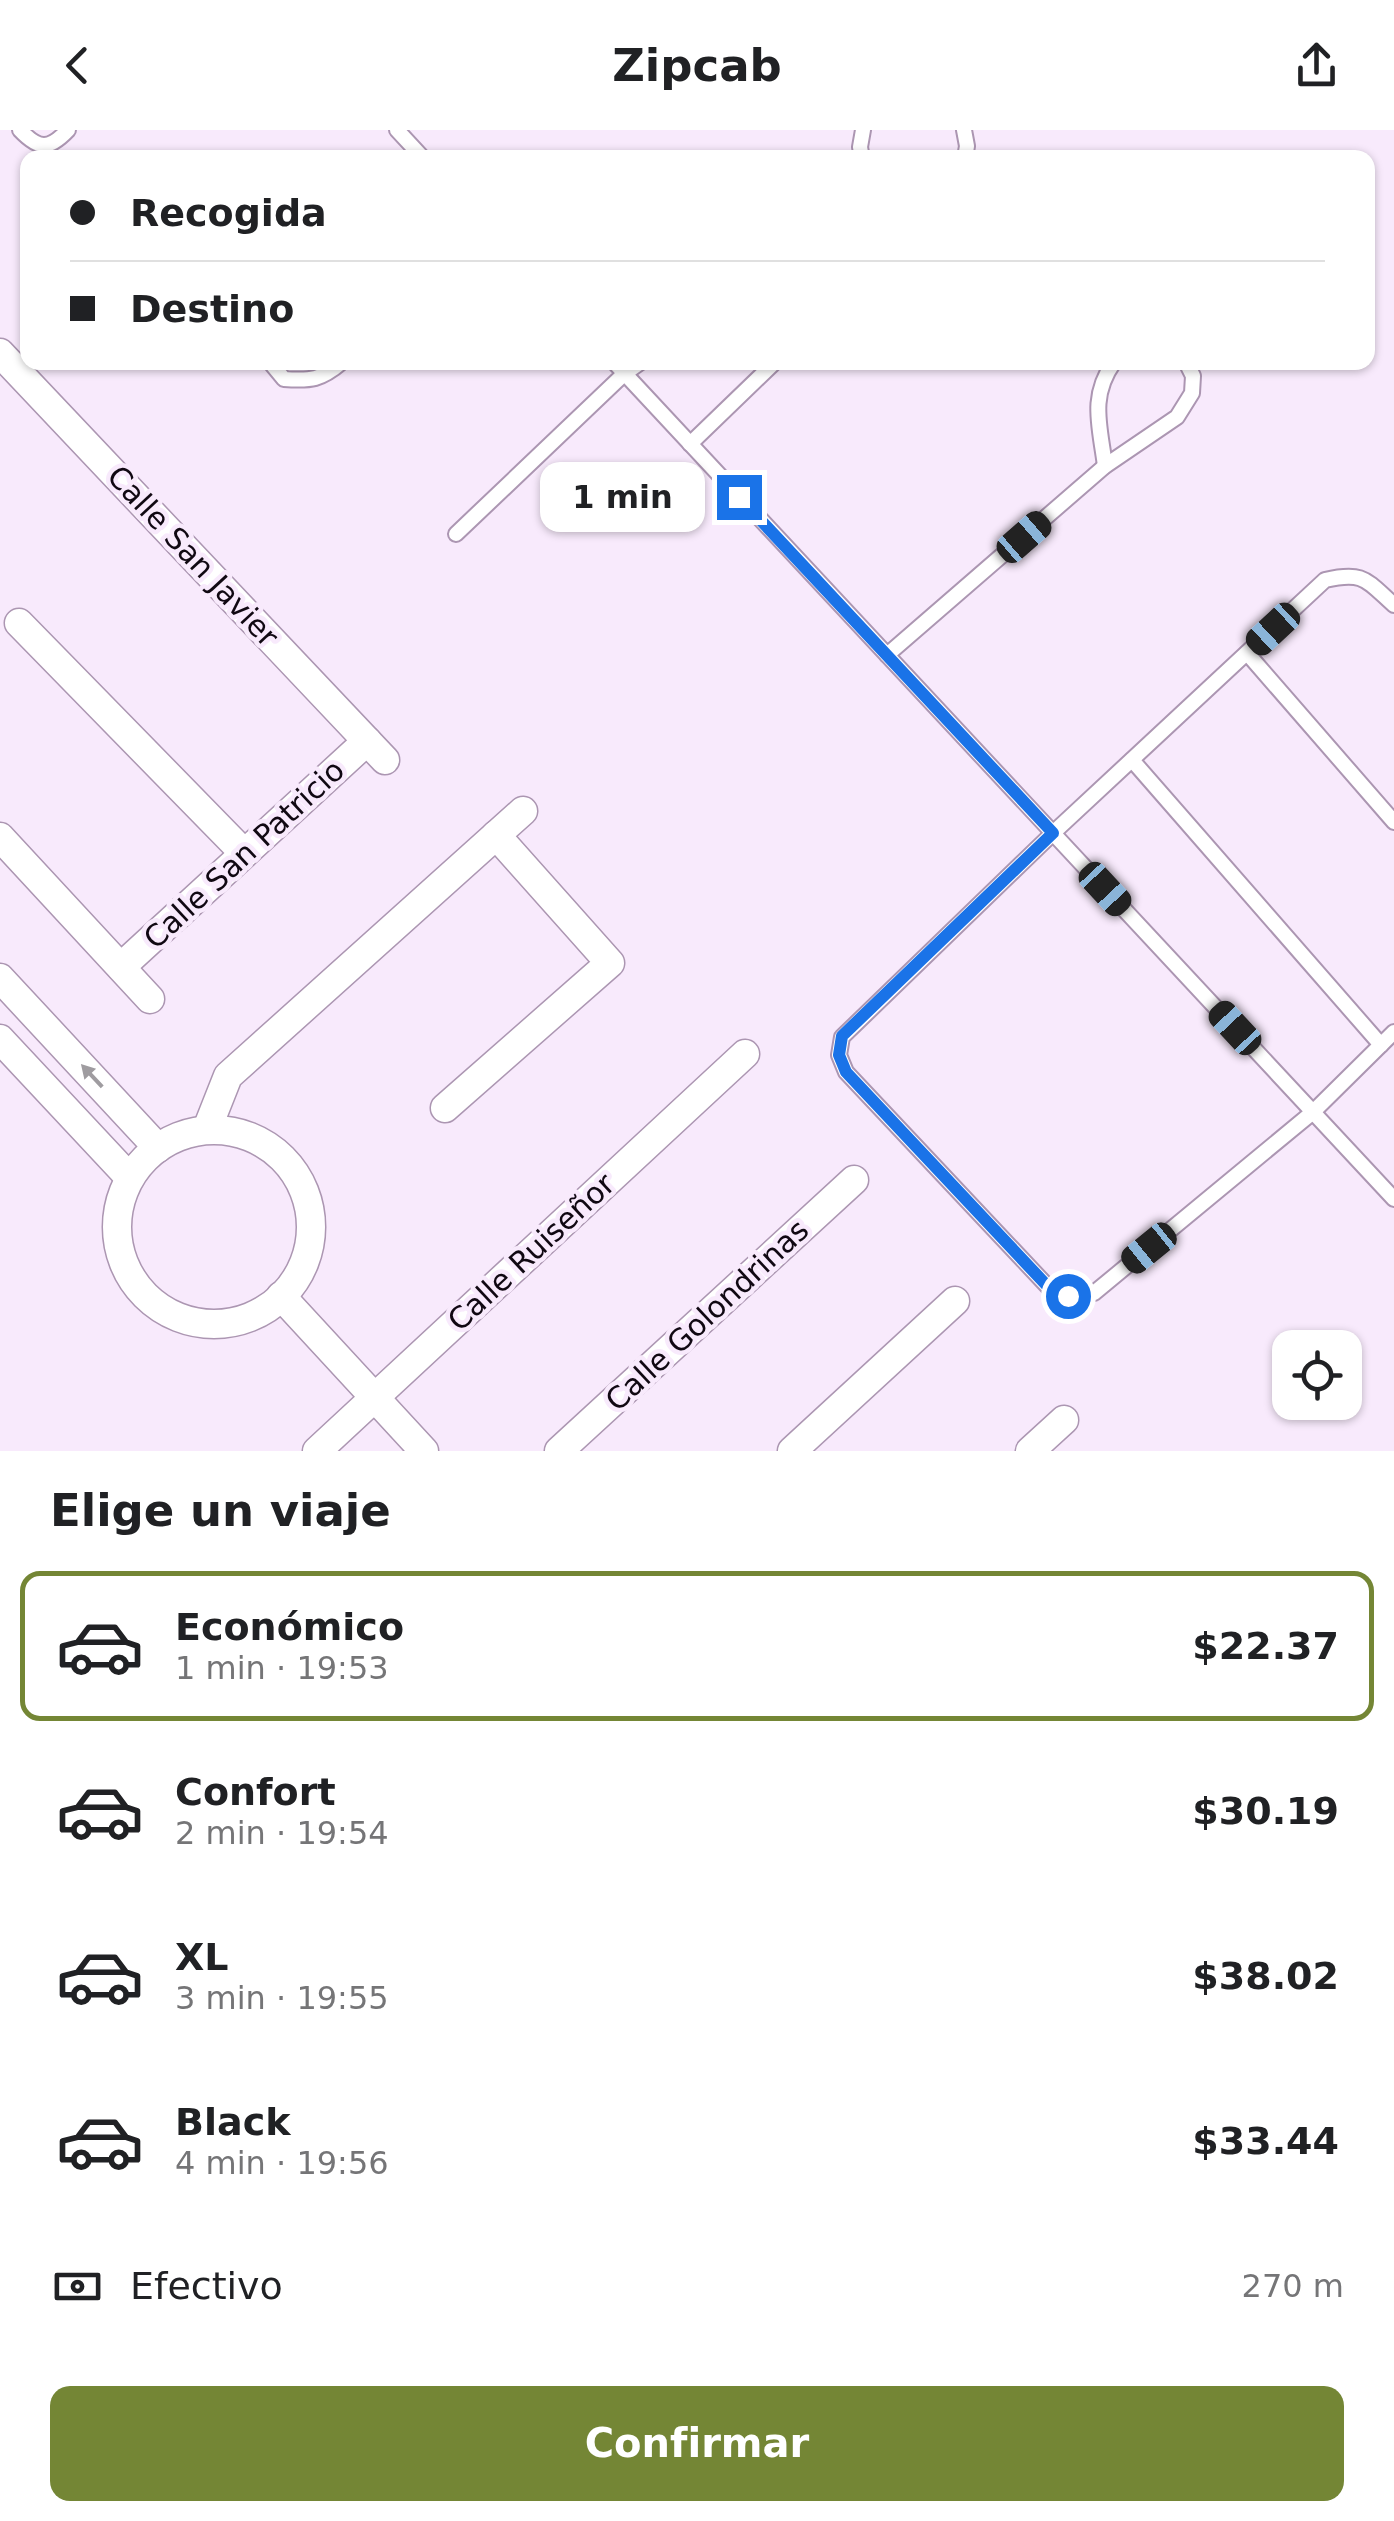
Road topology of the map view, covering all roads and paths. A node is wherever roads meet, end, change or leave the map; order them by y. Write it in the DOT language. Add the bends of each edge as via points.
graph roads {
  1 [pos="20,130"];
  2 [pos="68,130"];
  3 [pos="397,130"];
  4 [pos="415,150"];
  5 [pos="0,353"];
  6 [pos="277,370"];
  7 [pos="333,370"];
  8 [pos="617,370"];
  9 [pos="621,370"];
  10 [pos="767,370"];
  11 [pos="1108,370"];
  12 [pos="1191,370"];
  13 [pos="690,444"];
  14 [pos="1105,466"];
  15 [pos="456,534"];
  16 [pos="1394,605"];
  17 [pos="19,623"];
  18 [pos="1247,653"];
  19 [pos="888,656"];
  20 [pos="376,750"];
  21 [pos="1132,760"];
  22 [pos="522,812"];
  23 [pos="1394,822"];
  24 [pos="1053,833"];
  25 [pos="496,835"];
  26 [pos="0,837"];
  27 [pos="244,853"];
  28 [pos="121,967"];
  29 [pos="0,978"];
  30 [pos="150,999"];
  31 [pos="1394,1032"];
  32 [pos="1381,1045"];
  33 [pos="745,1054"];
  34 [pos="6,1058"];
  35 [pos="446,1108"];
  36 [pos="1313,1112"];
  37 [pos="207,1129"];
  38 [pos="158,1148"];
  39 [pos="130,1176"];
  40 [pos="854,1180"];
  41 [pos="1394,1199"];
  42 [pos="281,1296"];
  43 [pos="955,1301"];
  44 [pos="374,1398"];
  45 [pos="1064,1420"];
  46 [pos="317,1451"];
  47 [pos="424,1451"];
  48 [pos="560,1451"];
  49 [pos="792,1451"];
  50 [pos="1030,1451"];
  1 -- 2 [label="lane" via="43,146"];
  3 -- 4 [label="lane"];
  5 -- 20 [label="street, Calle San Javier"];
  6 -- 7 [label="lane" via="284,379 300,380 324,378"];
  8 -- 15 [label="lane"];
  9 -- 13 [label="lane"];
  10 -- 13 [label="lane"];
  11 -- 14 [label="lane" via="1097,398"];
  12 -- 14 [label="lane" via="1192,393 1178,417"];
  13 -- 19 [label="lane"];
  14 -- 19 [label="lane"];
  16 -- 18 [label="lane" via="1364,579 1349,574 1325,580"];
  17 -- 27 [label="street"];
  18 -- 21 [label="lane"];
  18 -- 23 [label="lane"];
  19 -- 24 [label="lane"];
  20 -- 27 [label="street, Calle San Patricio"];
  21 -- 24 [label="lane"];
  21 -- 32 [label="lane"];
  22 -- 25 [label="street"];
  24 -- 36 [label="lane"];
  24 -- 36 [label="lane" via="842,1036 839,1055 846,1072 1052,1291 1068,1296 1094,1292"];
  25 -- 35 [label="street" via="610,963"];
  25 -- 37 [label="street" via="228,1076"];
  26 -- 28 [label="street"];
  27 -- 28 [label="street, Calle San Patricio"];
  28 -- 30 [label="street"];
  38 -- 29 [label="street, one-way"];
  31 -- 32 [label="lane"];
  32 -- 36 [label="lane"];
  33 -- 44 [label="street, Calle Ruiseñor"];
  34 -- 39 [label="street"];
  36 -- 41 [label="lane"];
  37 -- 38 [label="street"];
  37 -- 42 [label="street" via="239,1132 267,1145 291,1166 306,1193 308,1255"];
  38 -- 39 [label="street"];
  39 -- 42 [label="street" via="117,1208 117,1242 128,1274 149,1300 178,1318 211,1324 244,1320"];
  40 -- 48 [label="street, Calle Golondrinas"];
  42 -- 44 [label="street"];
  43 -- 49 [label="street"];
  44 -- 46 [label="street, Calle Ruiseñor"];
  44 -- 47 [label="street"];
  45 -- 50 [label="street"];
}
